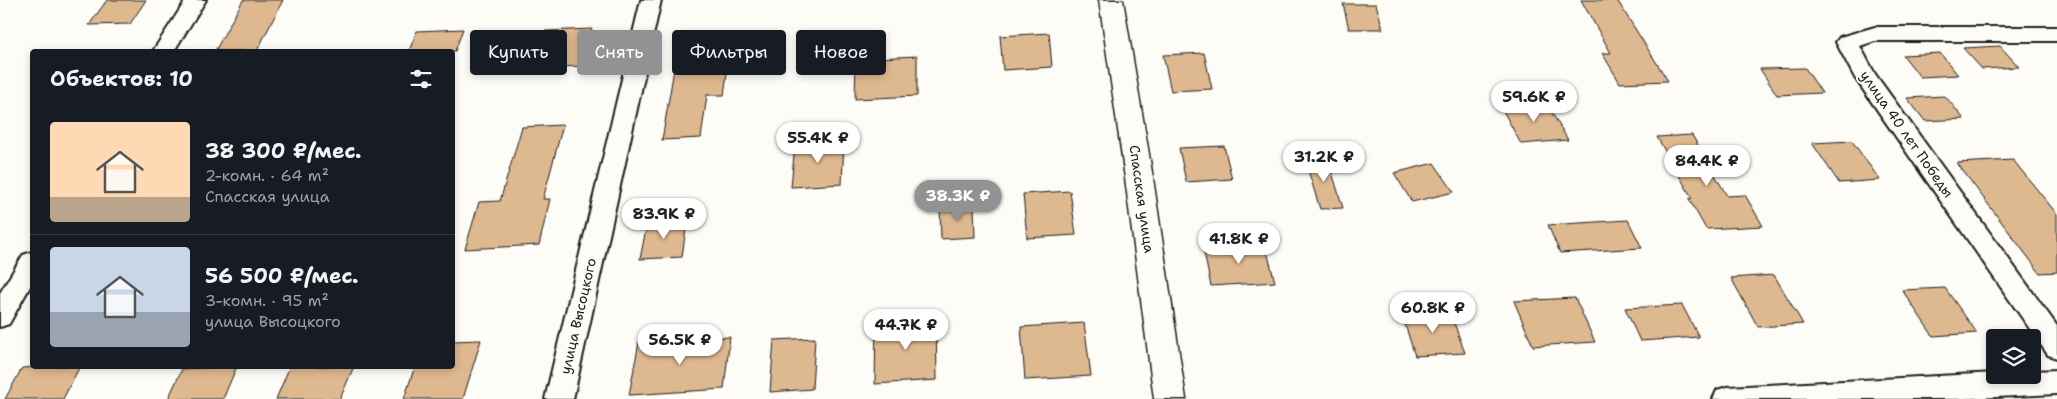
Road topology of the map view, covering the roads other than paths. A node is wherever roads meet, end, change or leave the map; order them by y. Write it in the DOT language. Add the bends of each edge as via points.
graph roads {
  1 [pos="196,0"];
  2 [pos="651,0"];
  3 [pos="1111,0"];
  4 [pos="2057,34"];
  5 [pos="164,49"];
  6 [pos="30,265"];
  7 [pos="0,316"];
  8 [pos="2057,346"];
  9 [pos="2057,382"];
  10 [pos="558,399"];
  11 [pos="1170,399"];
  12 [pos="1727,399"];
  1 -- 5 [label="street"];
  2 -- 10 [label="street, улица Высоцкого"];
  3 -- 11 [label="street, Спасская улица"];
  4 -- 8 [label="street, улица 40 лет Победы" via="1875,34 1847,42 1866,78"];
  6 -- 7 [label="street"];
  9 -- 12 [label="street"];
}
